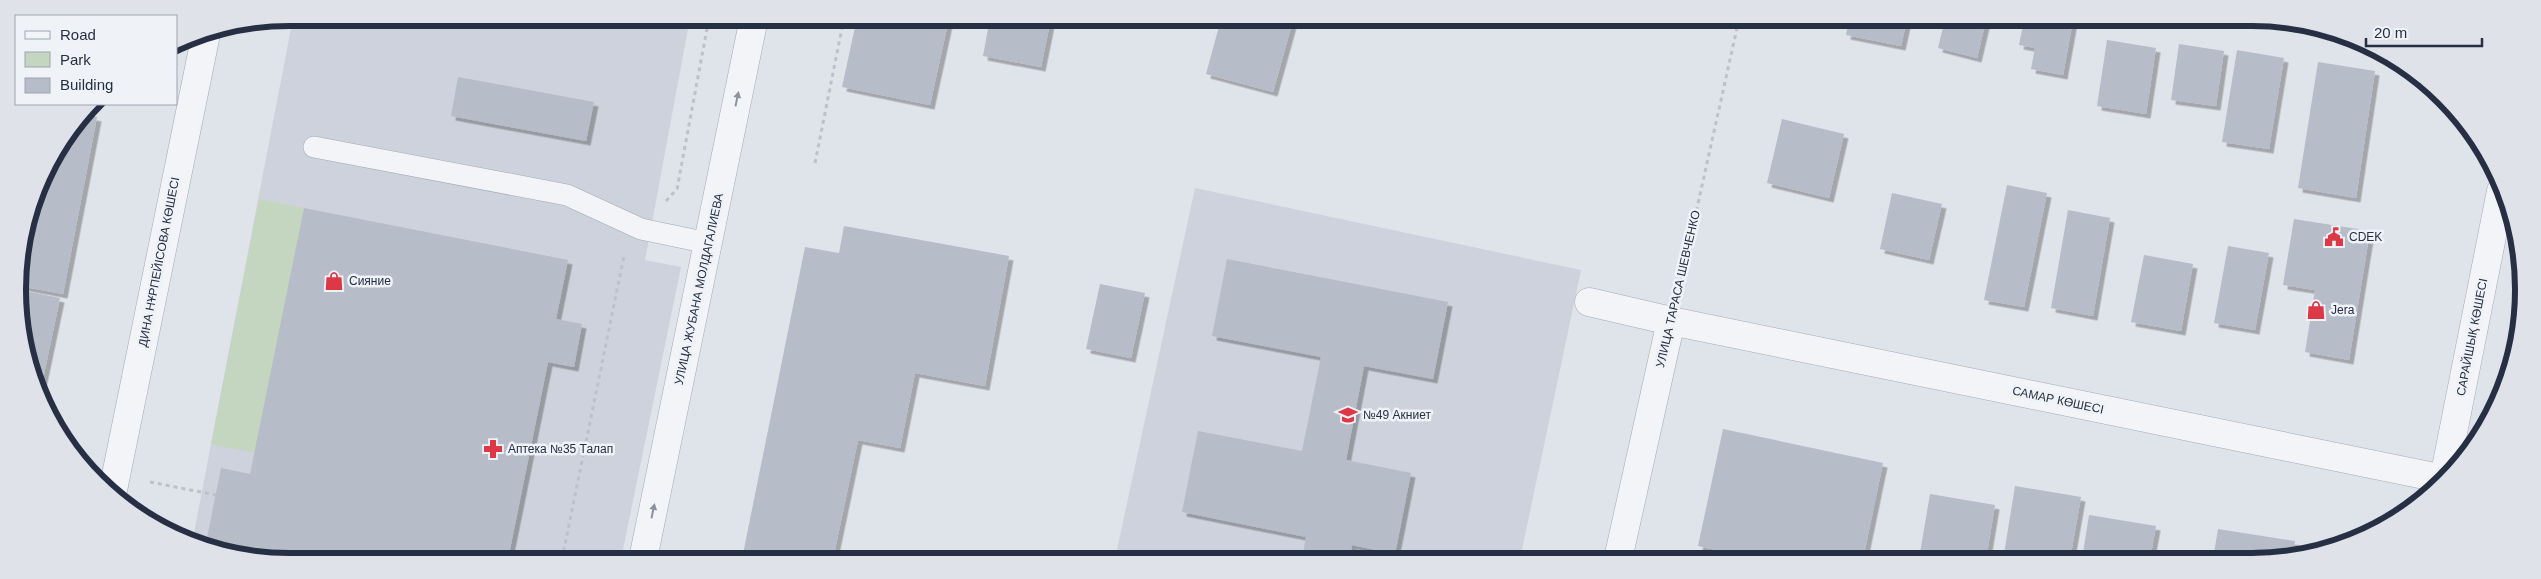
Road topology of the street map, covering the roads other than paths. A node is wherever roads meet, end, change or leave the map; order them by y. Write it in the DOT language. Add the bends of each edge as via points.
graph roads {
  1 [pos="752,26"];
  2 [pos="205,40"];
  3 [pos="314,147"];
  4 [pos="2499,198"];
  5 [pos="708,243"];
  6 [pos="1589,302"];
  7 [pos="1671,321"];
  8 [pos="2446,467"];
  9 [pos="2435,478"];
  10 [pos="115,482"];
  11 [pos="644,553"];
  12 [pos="1619,553"];
  5 -- 1 [label="street, УЛИЦА ЖУБАНА МОЛДАГАЛИЕВА, one-way"];
  2 -- 10 [label="street, ДИНА НҰРПЕЙІСОВА КӨШЕСІ"];
  3 -- 5 [label="lane" via="567,195 641,229"];
  4 -- 8 [label="street, САРАЙШЫҚ КӨШЕСІ"];
  11 -- 5 [label="street, УЛИЦА ЖУБАНА МОЛДАГАЛИЕВА, one-way"];
  6 -- 7 [label="street, САМАР КӨШЕСІ"];
  7 -- 9 [label="street, САМАР КӨШЕСІ"];
  7 -- 12 [label="street, УЛИЦА ТАРАСА ШЕВЧЕНКО"];
}
